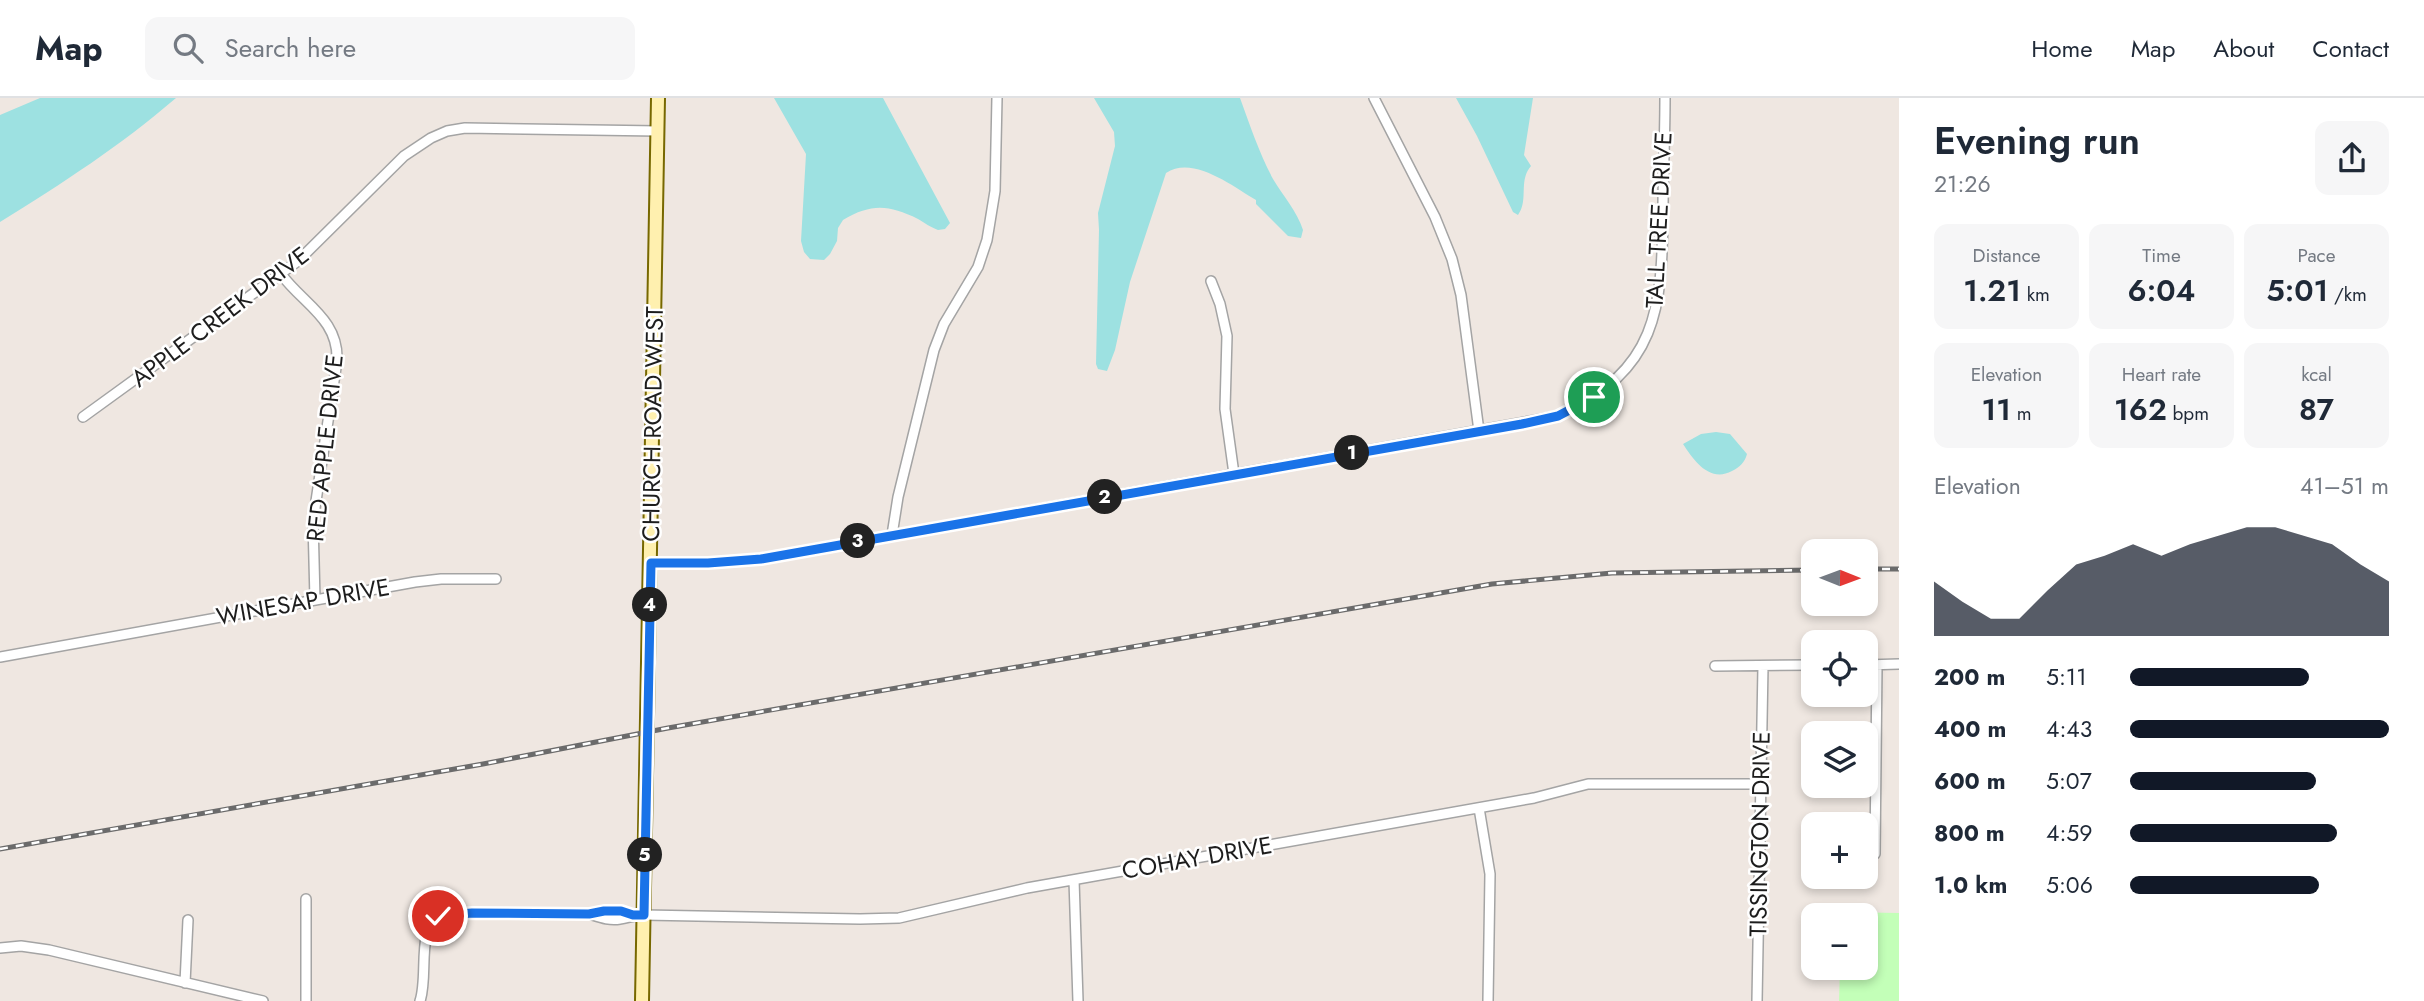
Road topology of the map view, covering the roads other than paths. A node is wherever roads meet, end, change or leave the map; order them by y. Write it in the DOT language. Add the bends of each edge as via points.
graph roads {
  1 [pos="658,98"];
  2 [pos="997,98"];
  3 [pos="1374,98"];
  4 [pos="1665,98"];
  5 [pos="658,131"];
  6 [pos="281,274"];
  7 [pos="1211,281"];
  8 [pos="83,417"];
  9 [pos="1479,431"];
  10 [pos="1234,474"];
  11 [pos="892,535"];
  12 [pos="651,563"];
  13 [pos="495,579"];
  14 [pos="315,600"];
  15 [pos="0,657"];
  16 [pos="1899,664"];
  17 [pos="1801,665"];
  18 [pos="1878,665"];
  19 [pos="1715,666"];
  20 [pos="1763,666"];
  21 [pos="1877,707"];
  22 [pos="1761,784"];
  23 [pos="1479,808"];
  24 [pos="1875,812"];
  25 [pos="1074,880"];
  26 [pos="306,899"];
  27 [pos="638,915"];
  28 [pos="188,920"];
  29 [pos="0,948"];
  30 [pos="185,983"];
  31 [pos="419,1000"];
  32 [pos="263,1001"];
  33 [pos="306,1001"];
  34 [pos="642,1001"];
  35 [pos="1078,1001"];
  36 [pos="1488,1001"];
  37 [pos="1757,1001"];
  1 -- 5 [label="street, CHURCH ROAD WEST"];
  2 -- 11 [label="street" via="995,191 987,240 978,267 934,350"];
  3 -- 9 [label="street" via="1452,259"];
  4 -- 9 [label="street, TALL TREE DRIVE" via="1662,258 1657,307 1641,347 1621,374 1594,397 1558,416"];
  5 -- 6 [label="street, APPLE CREEK DRIVE" via="478,128 439,134 395,163 310,251"];
  5 -- 12 [label="street, CHURCH ROAD WEST"];
  6 -- 8 [label="street, APPLE CREEK DRIVE"];
  6 -- 14 [label="street, RED APPLE DRIVE" via="328,324 337,347 313,521"];
  7 -- 10 [label="street" via="1227,336 1225,409"];
  9 -- 10 [label="street, TALL TREE DRIVE"];
  10 -- 11 [label="street, TALL TREE DRIVE"];
  11 -- 12 [label="street, TALL TREE DRIVE" via="761,559"];
  12 -- 27 [label="street, CHURCH ROAD WEST"];
  13 -- 14 [label="street, WINESAP DRIVE" via="432,580"];
  14 -- 15 [label="street, WINESAP DRIVE"];
  16 -- 18 [label="street"];
  17 -- 20 [label="street"];
  19 -- 20 [label="street"];
  20 -- 22 [label="street, TISSINGTON DRIVE"];
  21 -- 24 [label="street"];
  22 -- 23 [label="street, COHAY DRIVE" via="1588,784"];
  22 -- 37 [label="street, TISSINGTON DRIVE"];
  23 -- 25 [label="street, COHAY DRIVE"];
  23 -- 36 [label="street" via="1490,874"];
  25 -- 27 [label="street, COHAY DRIVE" via="887,919"];
  25 -- 35 [label="street"];
  26 -- 33 [label="street"];
  27 -- 31 [label="street, COHAY DRIVE" via="621,919 589,914 438,916 426,932 425,981"];
  27 -- 34 [label="street, CHURCH ROAD WEST"];
  28 -- 30 [label="street"];
  29 -- 30 [label="street" via="49,950"];
  30 -- 32 [label="street"];
}
